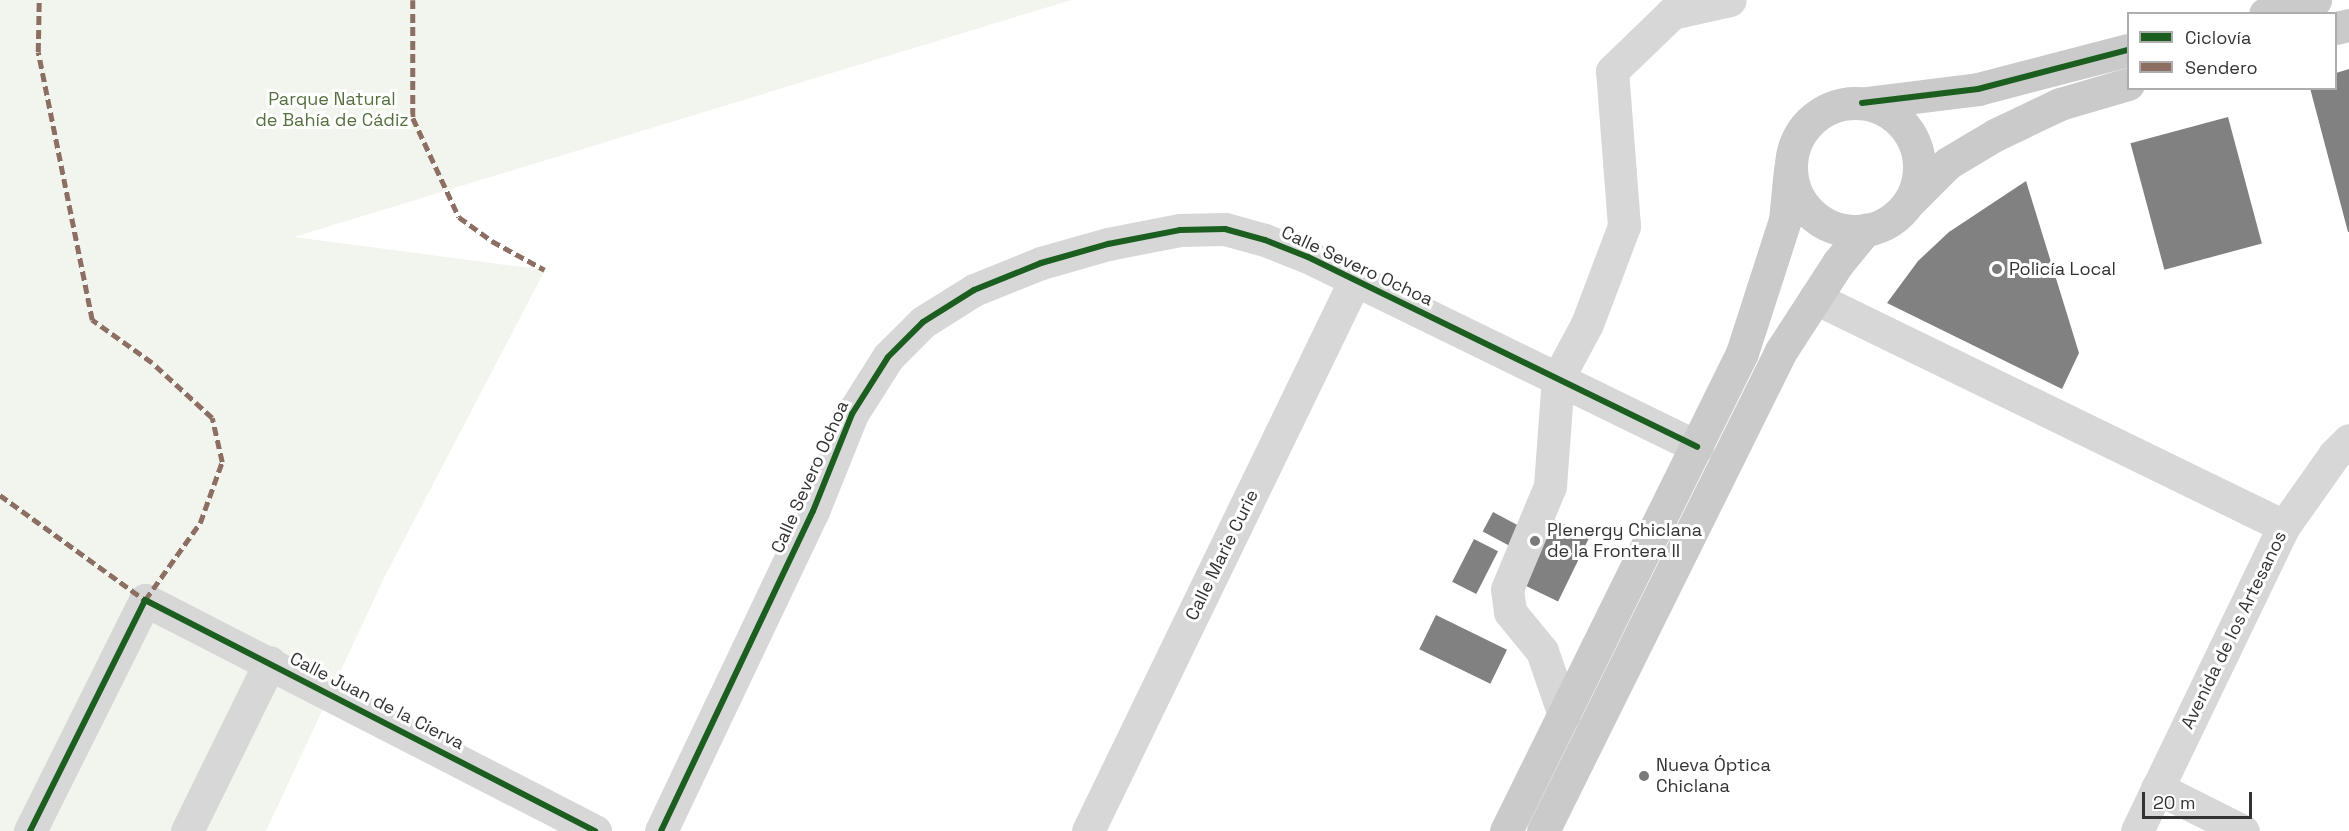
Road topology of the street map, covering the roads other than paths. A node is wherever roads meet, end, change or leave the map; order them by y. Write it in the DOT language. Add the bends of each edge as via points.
graph roads {
  1 [pos="1730,0"];
  2 [pos="2315,0"];
  3 [pos="2272,12"];
  4 [pos="2127,50"];
  5 [pos="2127,84"];
  6 [pos="1862,103"];
  7 [pos="1790,169"];
  8 [pos="1910,201"];
  9 [pos="1865,231"];
  10 [pos="1355,280"];
  11 [pos="1815,298"];
  12 [pos="1558,378"];
  13 [pos="2349,440"];
  14 [pos="1697,447"];
  15 [pos="2284,526"];
  16 [pos="270,662"];
  17 [pos="1563,715"];
  18 [pos="2157,788"];
  19 [pos="30,831"];
  20 [pos="187,831"];
  21 [pos="595,831"];
  22 [pos="661,831"];
  23 [pos="1088,831"];
  24 [pos="1506,831"];
  25 [pos="1543,831"];
  26 [pos="2137,831"];
  27 [pos="2243,831"];
  1 -- 12 [label="street" via="1672,14 1611,71 1624,226 1587,324"];
  2 -- 3 [label="main road"];
  4 -- 6 [label="main road" via="1978,89"];
  5 -- 8 [label="main road" via="2060,104 1995,135 1948,163"];
  6 -- 7 [label="main road" via="1827,109 1811,120 1800,134"];
  6 -- 8 [label="main road" via="1880,108 1908,131 1919,166"];
  7 -- 9 [label="main road" via="1801,203 1813,217 1847,231"];
  7 -- 14 [label="main road" via="1785,220 1757,314"];
  8 -- 9 [label="main road" via="1883,225"];
  9 -- 11 [label="main road"];
  10 -- 12 [label="street, Calle Severo Ochoa"];
  10 -- 22 [label="street, Calle Severo Ochoa" via="1265,240 1225,229 1180,231 1108,244 1041,263 974,291 923,322 888,357 852,414 813,511"];
  10 -- 23 [label="street, Calle Marie Curie"];
  11 -- 15 [label="street"];
  11 -- 25 [label="main road" via="1782,351"];
  12 -- 14 [label="street, Calle Severo Ochoa"];
  12 -- 17 [label="street" via="1550,486 1507,589 1507,601 1516,622 1542,651"];
  13 -- 15 [label="street, Avenida de los Artesanos"];
  14 -- 17 [label="main road"];
  15 -- 18 [label="street, Avenida de los Artesanos"];
  16 -- 19 [label="street, Calle Juan de la Cierva" via="145,600"];
  16 -- 20 [label="street"];
  16 -- 21 [label="street, Calle Juan de la Cierva"];
  17 -- 24 [label="main road"];
  18 -- 26 [label="street, Avenida de los Artesanos"];
  18 -- 27 [label="street"];
}
